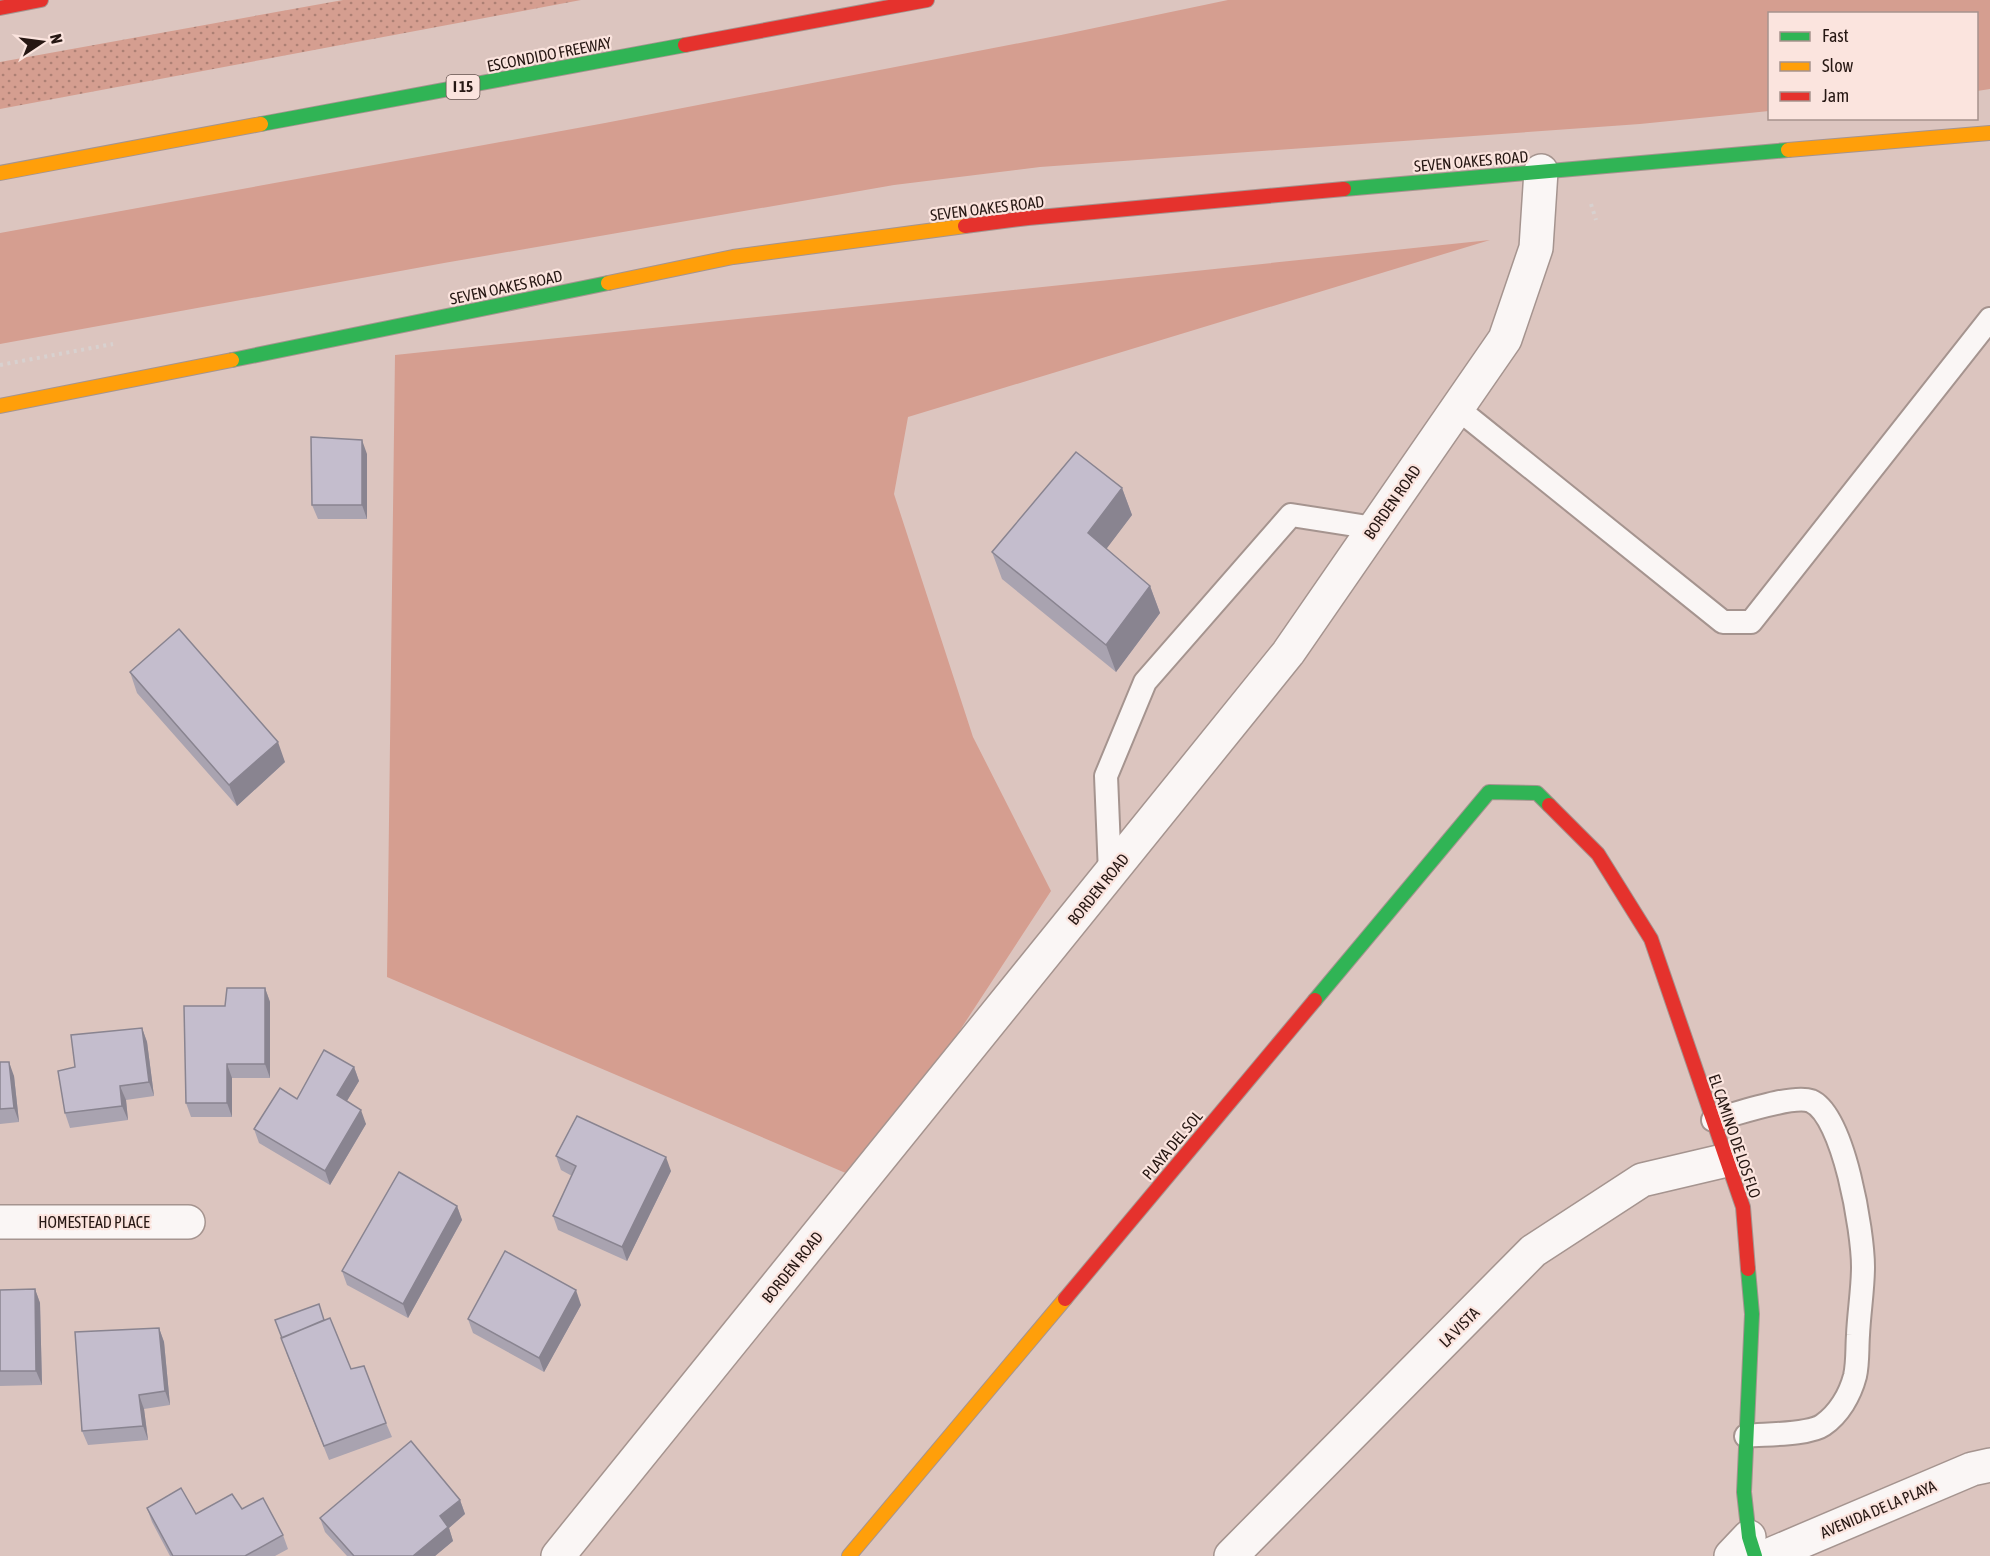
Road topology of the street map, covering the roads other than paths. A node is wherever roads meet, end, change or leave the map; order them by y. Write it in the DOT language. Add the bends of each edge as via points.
graph roads {
  1 [pos="41,0"];
  2 [pos="927,0"];
  3 [pos="0,8"];
  4 [pos="1990,133"];
  5 [pos="1541,171"];
  6 [pos="0,173"];
  7 [pos="1990,319"];
  8 [pos="0,406"];
  9 [pos="1457,408"];
  10 [pos="1374,528"];
  11 [pos="1537,793"];
  12 [pos="1110,873"];
  13 [pos="1713,1120"];
  14 [pos="1727,1160"];
  15 [pos="0,1222"];
  16 [pos="188,1222"];
  17 [pos="1746,1436"];
  18 [pos="1990,1465"];
  19 [pos="1751,1551"];
  20 [pos="558,1556"];
  21 [pos="849,1556"];
  22 [pos="1231,1556"];
  1 -- 3 [label="main road"];
  2 -- 6 [label="main road, ESCONDIDO FREEWAY / I 15"];
  4 -- 5 [label="main road, SEVEN OAKES ROAD"];
  5 -- 8 [label="main road, SEVEN OAKES ROAD" via="1028,218 733,257"];
  5 -- 9 [label="street, BORDEN ROAD" via="1536,248 1505,339"];
  7 -- 9 [label="lane" via="1751,622 1723,622"];
  9 -- 10 [label="street, BORDEN ROAD"];
  10 -- 12 [label="street, BORDEN ROAD" via="1288,653"];
  10 -- 12 [label="lane" via="1291,515 1145,681 1106,776"];
  11 -- 13 [label="main road, EL CAMINO DE LOS FLO" via="1599,855 1651,939"];
  11 -- 21 [label="main road, PLAYA DEL SOL" via="1489,792"];
  12 -- 20 [label="street, BORDEN ROAD"];
  13 -- 14 [label="main road, EL CAMINO DE LOS FLO"];
  13 -- 17 [label="lane" via="1792,1100 1808,1100 1820,1106 1842,1149 1861,1246 1855,1376 1845,1403 1822,1426"];
  14 -- 17 [label="main road, EL CAMINO DE LOS FLO" via="1743,1207 1752,1314"];
  14 -- 22 [label="street, LA VISTA" via="1642,1180 1533,1251"];
  15 -- 16 [label="street, HOMESTEAD PLACE"];
  17 -- 19 [label="main road, EL CAMINO DE LOS FLO" via="1744,1492"];
  18 -- 19 [label="street, AVENIDA DE LA PLAYA"];
}
